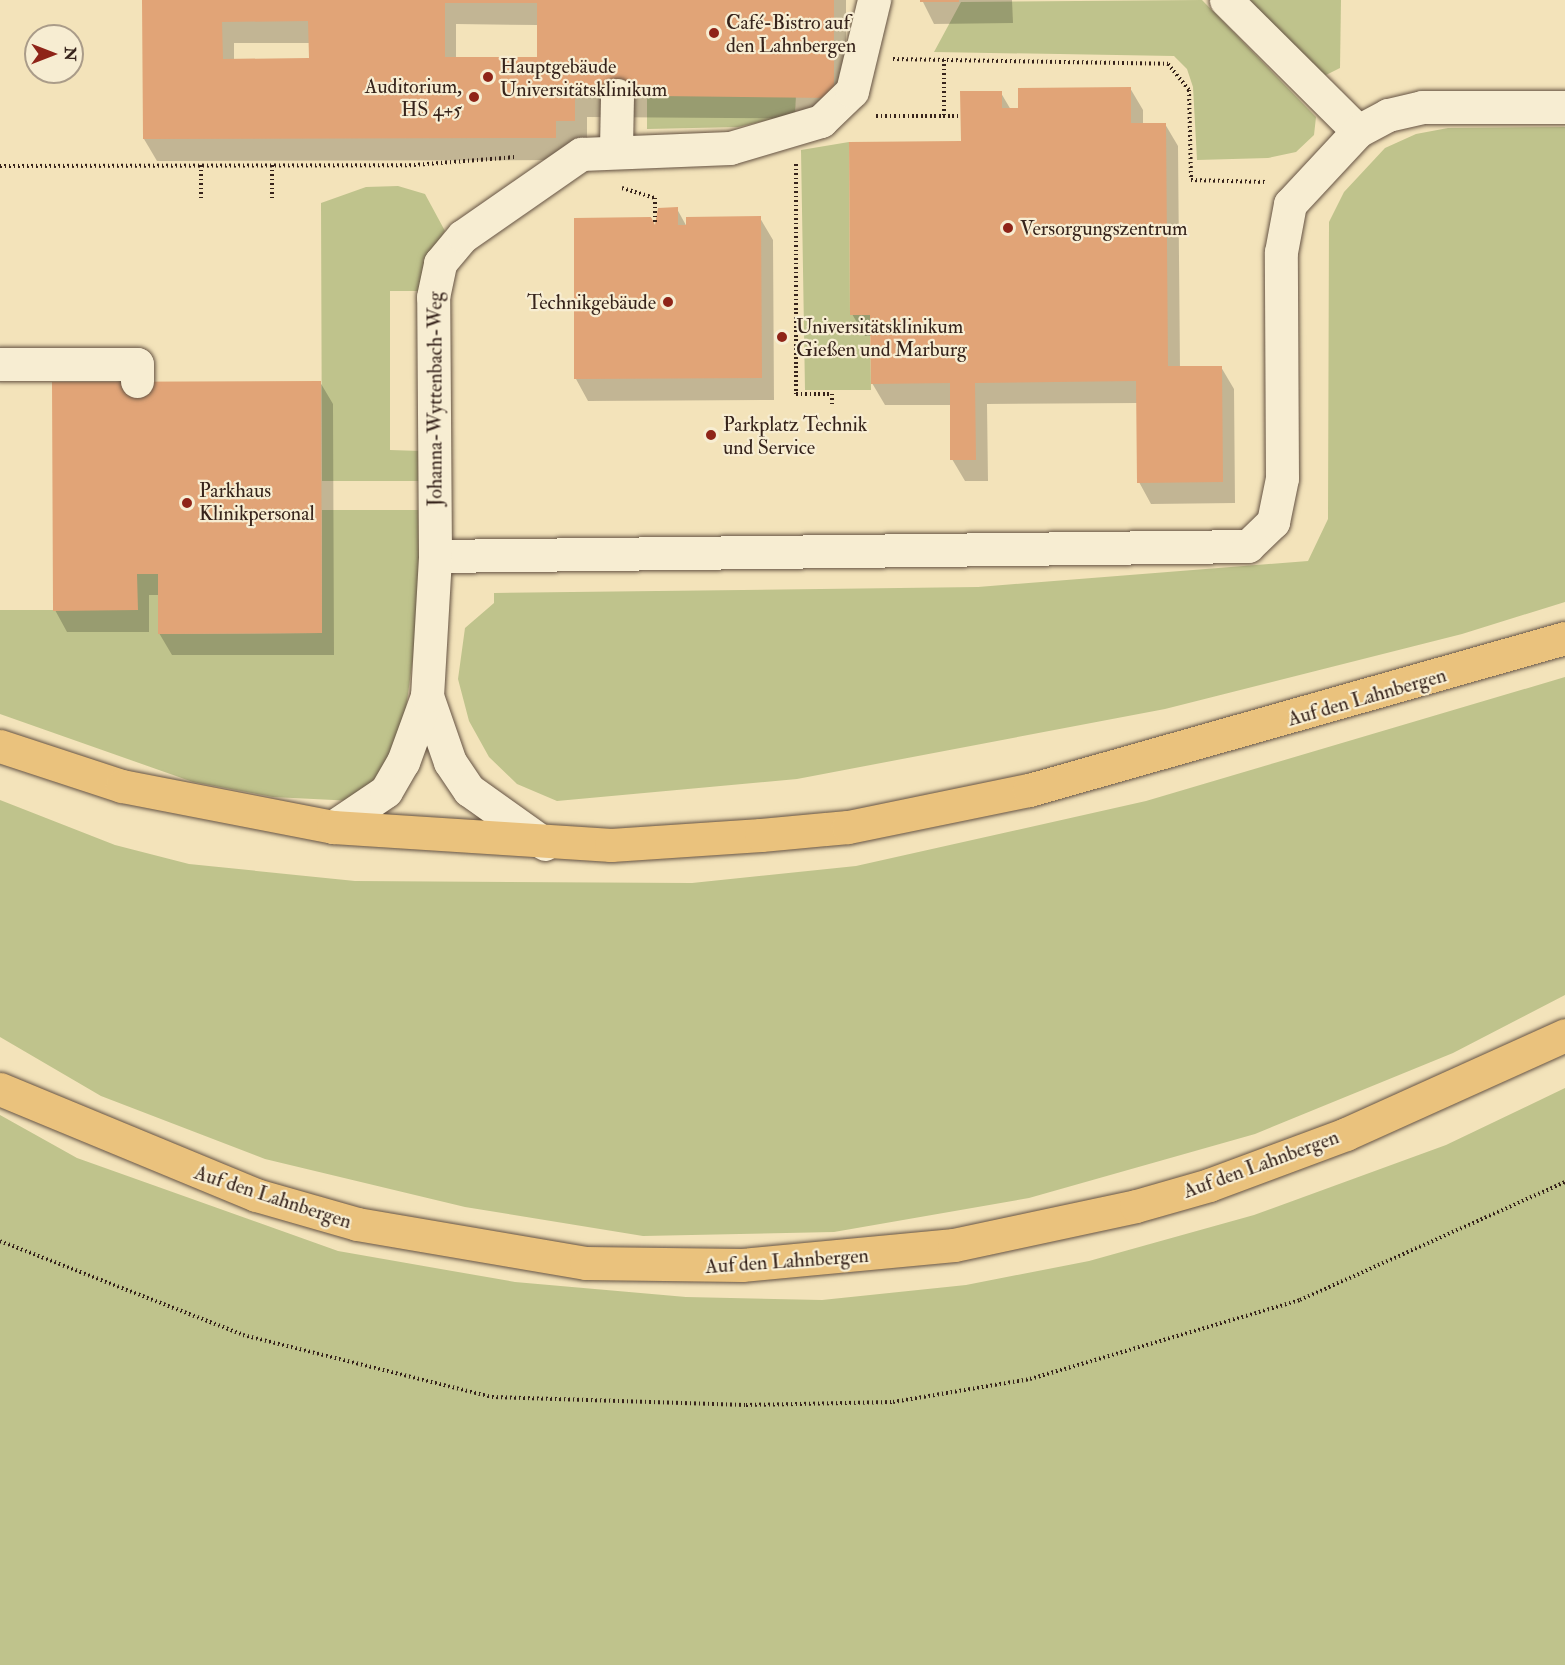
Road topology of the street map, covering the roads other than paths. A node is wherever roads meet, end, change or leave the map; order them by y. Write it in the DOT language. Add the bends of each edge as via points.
graph roads {
  1 [pos="874,0"];
  2 [pos="1227,0"];
  3 [pos="617,95"];
  4 [pos="1565,107"];
  5 [pos="1358,131"];
  6 [pos="616,148"];
  7 [pos="0,364"];
  8 [pos="137,381"];
  9 [pos="435,556"];
  10 [pos="1565,638"];
  11 [pos="428,696"];
  12 [pos="0,746"];
  13 [pos="333,827"];
  14 [pos="545,844"];
  15 [pos="1565,1035"];
  16 [pos="0,1089"];
  1 -- 6 [label="street, Johanna-Wyttenbach-Weg" via="862,59 840,107 794,134 730,148"];
  2 -- 5 [label="street"];
  3 -- 6 [label="street"];
  4 -- 5 [label="street" via="1422,107 1388,115"];
  5 -- 9 [label="street" via="1306,183 1290,204 1282,226 1282,478 1273,522 1248,546"];
  6 -- 9 [label="street, Johanna-Wyttenbach-Weg" via="581,154 463,236 440,263 433,297"];
  7 -- 8 [label="street" via="137,364"];
  9 -- 11 [label="street, Johanna-Wyttenbach-Weg"];
  10 -- 14 [label="main road, Auf den Lahnbergen" via="1113,769 954,807 848,827 761,835"];
  11 -- 13 [label="street, Johanna-Wyttenbach-Weg" via="404,762 386,790"];
  11 -- 14 [label="street, Johanna-Wyttenbach-Weg" via="450,762 469,790"];
  12 -- 13 [label="main road, Auf den Lahnbergen" via="122,786"];
  13 -- 14 [label="main road, Auf den Lahnbergen"];
  15 -- 16 [label="main road, Auf den Lahnbergen" via="1346,1134 1136,1206 954,1245 721,1266 586,1263 442,1242 313,1214 143,1152"];
}
